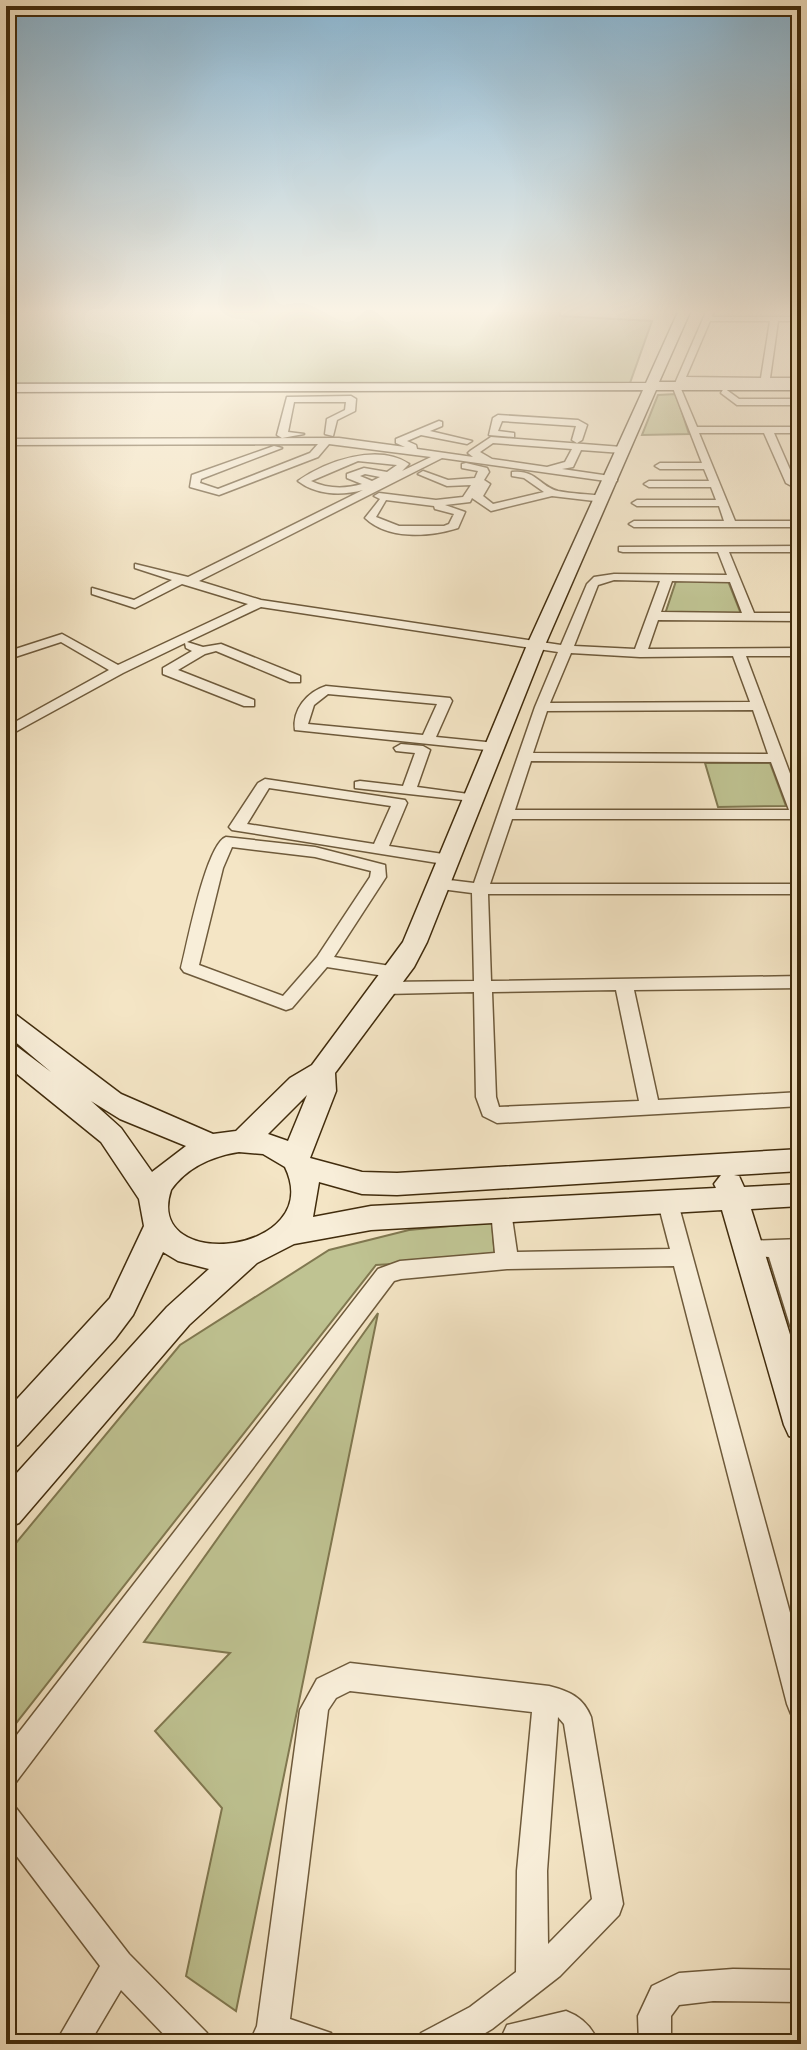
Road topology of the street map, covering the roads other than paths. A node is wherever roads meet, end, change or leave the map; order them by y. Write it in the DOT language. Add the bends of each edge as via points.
graph roads {
  1 [pos="288,408"];
  2 [pos="350,408"];
  3 [pos="644,408"];
  4 [pos="686,408"];
  5 [pos="439,424"];
  6 [pos="694,430"];
  7 [pos="768,430"];
  8 [pos="801,430"];
  9 [pos="419,432"];
  10 [pos="329,441"];
  11 [pos="6,442"];
  12 [pos="577,443"];
  13 [pos="624,447"];
  14 [pos="445,456"];
  15 [pos="660,466"];
  16 [pos="708,466"];
  17 [pos="423,474"];
  18 [pos="613,479"];
  19 [pos="479,481"];
  20 [pos="649,484"];
  21 [pos="715,484"];
  22 [pos="374,485"];
  23 [pos="801,488"];
  24 [pos="552,493"];
  25 [pos="381,499"];
  26 [pos="603,499"];
  27 [pos="637,503"];
  28 [pos="723,503"];
  29 [pos="634,524"];
  30 [pos="676,524"];
  31 [pos="731,524"];
  32 [pos="795,524"];
  33 [pos="623,549"];
  34 [pos="686,549"];
  35 [pos="722,549"];
  36 [pos="801,550"];
  37 [pos="139,566"];
  38 [pos="667,578"];
  39 [pos="734,579"];
  40 [pos="184,581"];
  41 [pos="96,591"];
  42 [pos="259,603"];
  43 [pos="651,616"];
  44 [pos="749,616"];
  45 [pos="801,617"];
  46 [pos="180,641"];
  47 [pos="536,645"];
  48 [pos="564,649"];
  49 [pos="201,651"];
  50 [pos="738,652"];
  51 [pos="801,652"];
  52 [pos="640,653"];
  53 [pos="6,656"];
  54 [pos="118,670"];
  55 [pos="295,679"];
  56 [pos="249,703"];
  57 [pos="758,706"];
  58 [pos="542,707"];
  59 [pos="6,733"];
  60 [pos="308,737"];
  61 [pos="428,740"];
  62 [pos="496,747"];
  63 [pos="525,757"];
  64 [pos="777,758"];
  65 [pos="274,775"];
  66 [pos="408,791"];
  67 [pos="476,799"];
  68 [pos="506,814"];
  69 [pos="799,819"];
  70 [pos="380,848"];
  71 [pos="450,860"];
  72 [pos="441,884"];
  73 [pos="480,889"];
  74 [pos="801,889"];
  75 [pos="323,961"];
  76 [pos="391,980"];
  77 [pos="801,982"];
  78 [pos="624,985"];
  79 [pos="481,987"];
  80 [pos="6,1020"];
  81 [pos="6,1051"];
  82 [pos="322,1072"];
  83 [pos="801,1099"];
  84 [pos="650,1107"];
  85 [pos="244,1141"];
  86 [pos="214,1145"];
  87 [pos="801,1160"];
  88 [pos="297,1162"];
  89 [pos="724,1165"];
  90 [pos="801,1195"];
  91 [pos="733,1199"];
  92 [pos="668,1203"];
  93 [pos="156,1211"];
  94 [pos="501,1211"];
  95 [pos="285,1234"];
  96 [pos="801,1247"];
  97 [pos="762,1248"];
  98 [pos="246,1255"];
  99 [pos="683,1257"];
  100 [pos="507,1261"];
  101 [pos="801,1325"];
  102 [pos="801,1425"];
  103 [pos="6,1434"];
  104 [pos="6,1511"];
  105 [pos="549,1700"];
  106 [pos="801,1704"];
  107 [pos="6,1772"];
  108 [pos="6,1818"];
  109 [pos="118,1965"];
  110 [pos="532,1976"];
  111 [pos="801,1986"];
  112 [pos="518,2036"];
  113 [pos="269,2037"];
  114 [pos="71,2044"];
  115 [pos="196,2044"];
  116 [pos="320,2044"];
  117 [pos="432,2044"];
  118 [pos="583,2044"];
  119 [pos="655,2044"];
  1 -- 10 [label="street" via="282,435"];
  2 -- 10 [label="street" via="332,419"];
  3 -- 13 [label="street"];
  4 -- 6 [label="street"];
  5 -- 9 [label="street"];
  6 -- 7 [label="street"];
  6 -- 16 [label="street"];
  7 -- 8 [label="street"];
  7 -- 23 [label="street" via="791,483"];
  9 -- 14 [label="street" via="399,444"];
  9 -- 14 [label="street" via="471,437"];
  10 -- 10 [label="street" via="314,455 219,492 194,494 196,477 270,449"];
  10 -- 11 [label="street"];
  10 -- 14 [label="street"];
  12 -- 12 [label="street" via="582,425 569,421 504,417 491,427 492,433"];
  12 -- 12 [label="street" via="491,440 473,453 482,459 560,467 569,465"];
  12 -- 13 [label="street"];
  13 -- 18 [label="street"];
  14 -- 18 [label="street"];
  14 -- 22 [label="street"];
  15 -- 16 [label="street"];
  16 -- 21 [label="street"];
  17 -- 19 [label="street" via="447,483"];
  17 -- 19 [label="street" via="444,464 475,467 484,472"];
  17 -- 25 [label="street"];
  18 -- 26 [label="street"];
  19 -- 25 [label="street" via="472,494 458,502"];
  20 -- 21 [label="street"];
  21 -- 28 [label="street"];
  22 -- 22 [label="street" via="335,493 303,481 357,458 404,464"];
  22 -- 25 [label="street"];
  22 -- 40 [label="street"];
  24 -- 24 [label="street" via="527,475 510,474 487,482 477,497 491,508"];
  24 -- 26 [label="street"];
  25 -- 25 [label="street" via="444,507 460,512 447,529 391,528 370,518"];
  26 -- 47 [label="street"];
  27 -- 28 [label="street"];
  28 -- 31 [label="street"];
  29 -- 30 [label="street"];
  30 -- 31 [label="street"];
  30 -- 34 [label="street"];
  31 -- 32 [label="street"];
  32 -- 36 [label="street"];
  33 -- 34 [label="street"];
  34 -- 35 [label="street"];
  35 -- 36 [label="street"];
  35 -- 39 [label="street"];
  37 -- 40 [label="street"];
  38 -- 39 [label="street"];
  38 -- 43 [label="street"];
  38 -- 48 [label="street" via="595,581"];
  39 -- 44 [label="street"];
  40 -- 41 [label="street" via="135,604"];
  40 -- 42 [label="street"];
  42 -- 46 [label="street"];
  42 -- 47 [label="street"];
  43 -- 44 [label="street"];
  43 -- 52 [label="street"];
  44 -- 45 [label="street"];
  46 -- 49 [label="street"];
  46 -- 54 [label="street"];
  47 -- 48 [label="street"];
  47 -- 62 [label="street"];
  48 -- 52 [label="street"];
  48 -- 58 [label="street"];
  49 -- 55 [label="street" via="217,647"];
  49 -- 56 [label="street" via="168,671"];
  50 -- 51 [label="street"];
  50 -- 52 [label="street"];
  50 -- 57 [label="street"];
  53 -- 54 [label="street" via="62,638"];
  54 -- 59 [label="street"];
  57 -- 58 [label="street"];
  57 -- 64 [label="street"];
  58 -- 63 [label="street"];
  60 -- 66 [label="street" via="423,750"];
  61 -- 61 [label="street" via="363,729 300,727 314,695 326,690 445,701"];
  61 -- 62 [label="street"];
  62 -- 67 [label="street"];
  63 -- 64 [label="street"];
  63 -- 68 [label="street"];
  64 -- 69 [label="street"];
  65 -- 66 [label="street"];
  66 -- 67 [label="street"];
  67 -- 71 [label="street"];
  68 -- 69 [label="street"];
  68 -- 73 [label="street"];
  70 -- 70 [label="street" via="400,803 265,783 237,827"];
  70 -- 71 [label="street"];
  71 -- 72 [label="street"];
  72 -- 73 [label="street"];
  72 -- 76 [label="street"];
  73 -- 74 [label="street"];
  73 -- 79 [label="street"];
  75 -- 75 [label="street" via="286,1004 190,968 226,842 315,852 379,868"];
  75 -- 76 [label="street"];
  76 -- 79 [label="street"];
  76 -- 82 [label="street"];
  77 -- 78 [label="street"];
  78 -- 79 [label="street"];
  78 -- 84 [label="street"];
  79 -- 84 [label="street" via="486,1097 494,1115"];
  80 -- 86 [label="street" via="119,1106"];
  81 -- 93 [label="street" via="93,1117 123,1152"];
  82 -- 85 [label="street" via="300,1085"];
  82 -- 88 [label="street" via="322,1091"];
  83 -- 84 [label="street"];
  85 -- 86 [label="street"];
  85 -- 88 [label="street" via="272,1146"];
  86 -- 93 [label="street" via="166,1173"];
  87 -- 89 [label="street"];
  88 -- 89 [label="street" via="362,1183 397,1184"];
  88 -- 95 [label="street" via="303,1175 302,1207"];
  89 -- 91 [label="street"];
  90 -- 91 [label="street"];
  91 -- 92 [label="street"];
  91 -- 97 [label="street"];
  92 -- 94 [label="street"];
  92 -- 99 [label="street"];
  93 -- 98 [label="street" via="181,1248 212,1257"];
  93 -- 103 [label="street" via="122,1306"];
  94 -- 95 [label="street" via="371,1218"];
  94 -- 100 [label="street"];
  95 -- 98 [label="street"];
  96 -- 97 [label="street"];
  97 -- 101 [label="street"];
  97 -- 102 [label="street"];
  98 -- 104 [label="street" via="178,1316"];
  99 -- 100 [label="street"];
  99 -- 106 [label="street"];
  100 -- 107 [label="street" via="400,1270 377,1283"];
  105 -- 110 [label="street" via="532,1871"];
  105 -- 110 [label="street" via="564,1704 577,1717 608,1904 565,1951"];
  105 -- 113 [label="street" via="350,1677 320,1692"];
  108 -- 109 [label="street"];
  109 -- 114 [label="street"];
  109 -- 115 [label="street"];
  110 -- 117 [label="street" via="463,2031"];
  111 -- 119 [label="street" via="670,1992 654,2017"];
  112 -- 118 [label="street" via="566,2027"];
  113 -- 116 [label="street"];
}
